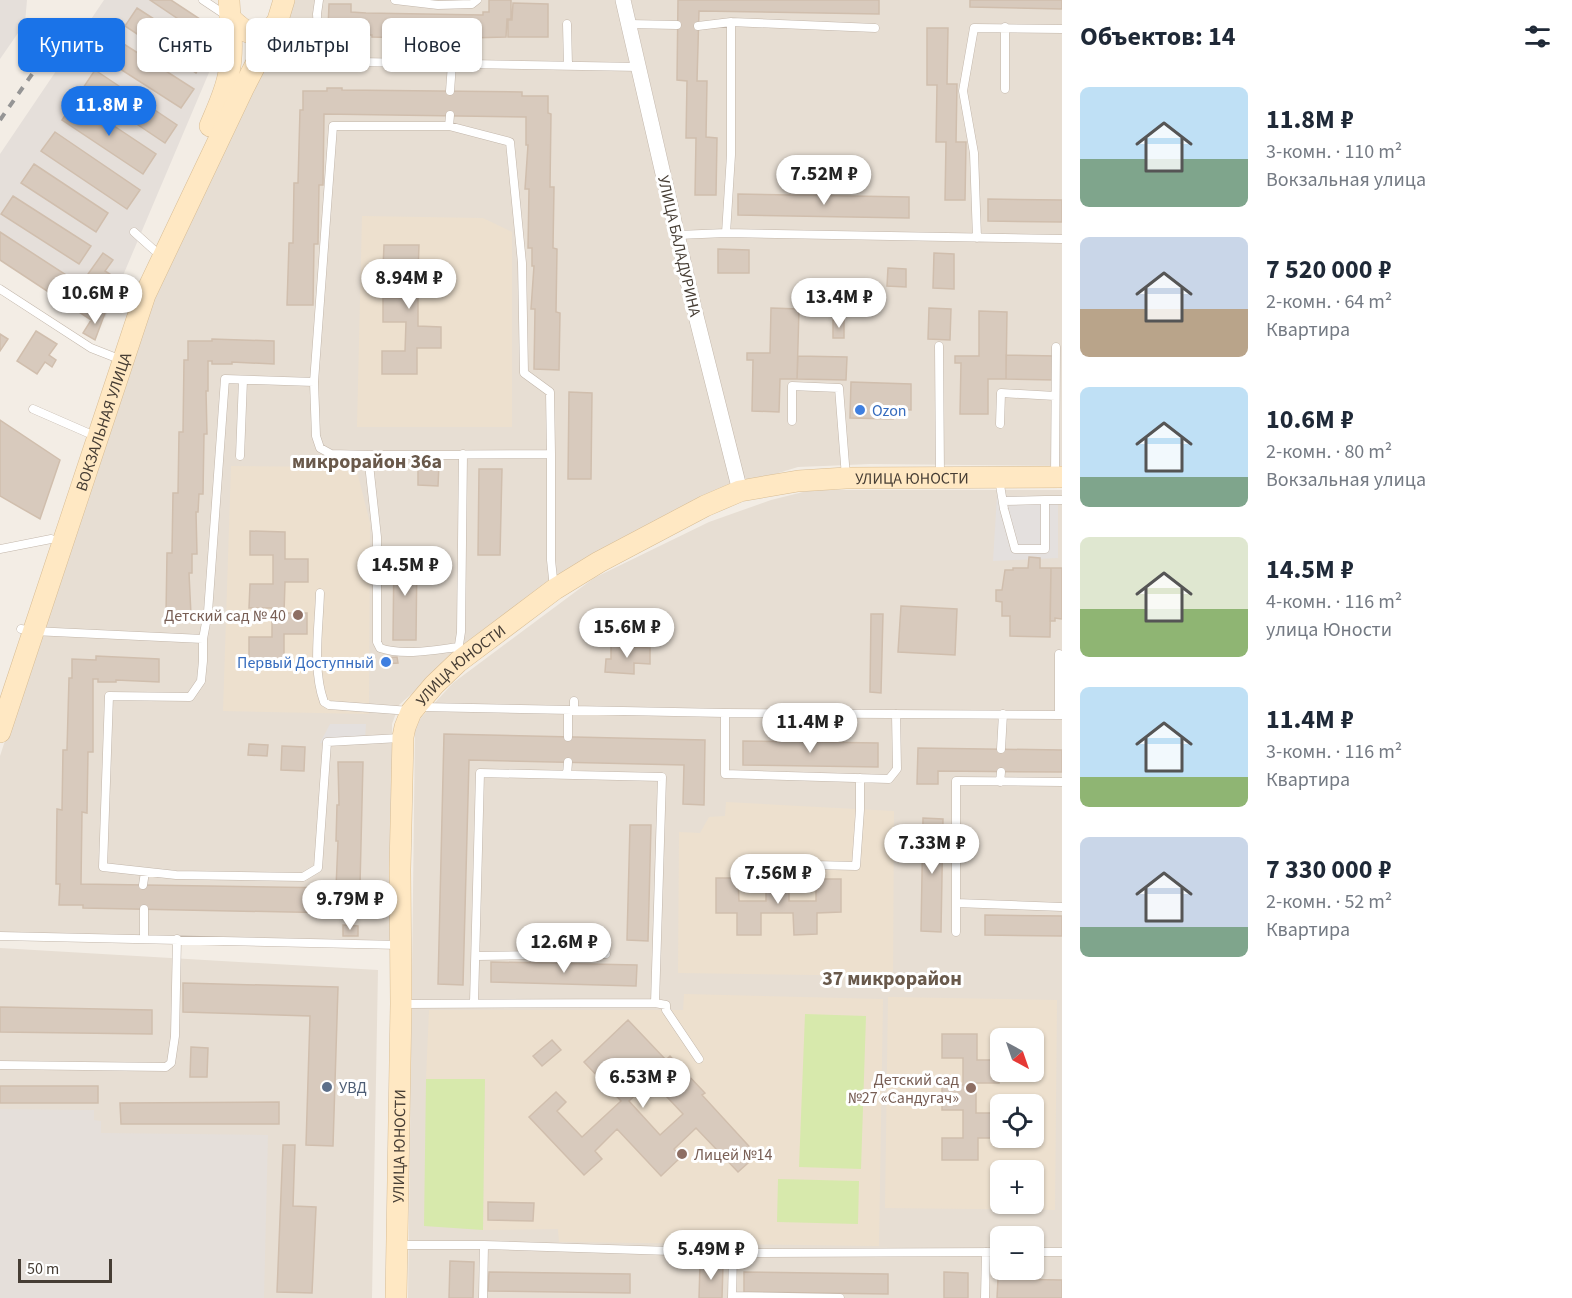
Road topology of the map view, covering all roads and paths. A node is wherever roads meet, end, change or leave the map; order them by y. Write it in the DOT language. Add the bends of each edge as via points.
graph roads {
  1 [pos="203,0"];
  2 [pos="284,0"];
  3 [pos="319,0"];
  4 [pos="394,0"];
  5 [pos="477,0"];
  6 [pos="623,0"];
  7 [pos="230,9"];
  8 [pos="279,18"];
  9 [pos="316,18"];
  10 [pos="731,22"];
  11 [pos="567,24"];
  12 [pos="629,24"];
  13 [pos="677,25"];
  14 [pos="698,26"];
  15 [pos="875,27"];
  16 [pos="1005,27"];
  17 [pos="1062,29"];
  18 [pos="246,30"];
  19 [pos="482,64"];
  20 [pos="568,65"];
  21 [pos="640,68"];
  22 [pos="252,72"];
  23 [pos="451,72"];
  24 [pos="1005,89"];
  25 [pos="450,91"];
  26 [pos="450,115"];
  27 [pos="449,126"];
  28 [pos="134,232"];
  29 [pos="726,233"];
  30 [pos="678,235"];
  31 [pos="977,238"];
  32 [pos="1062,239"];
  33 [pos="154,250"];
  34 [pos="0,289"];
  35 [pos="939,346"];
  36 [pos="1056,347"];
  37 [pos="114,357"];
  38 [pos="243,380"];
  39 [pos="314,382"];
  40 [pos="1055,396"];
  41 [pos="33,409"];
  42 [pos="792,421"];
  43 [pos="1000,424"];
  44 [pos="88,433"];
  45 [pos="463,454"];
  46 [pos="551,454"];
  47 [pos="368,455"];
  48 [pos="240,456"];
  49 [pos="1058,477"];
  50 [pos="846,478"];
  51 [pos="940,478"];
  52 [pos="999,478"];
  53 [pos="740,491"];
  54 [pos="1045,500"];
  55 [pos="1062,500"];
  56 [pos="1003,501"];
  57 [pos="51,539"];
  58 [pos="0,549"];
  59 [pos="555,589"];
  60 [pos="320,594"];
  61 [pos="27,630"];
  62 [pos="203,639"];
  63 [pos="1059,654"];
  64 [pos="458,655"];
  65 [pos="0,689"];
  66 [pos="441,696"];
  67 [pos="574,701"];
  68 [pos="413,709"];
  69 [pos="571,710"];
  70 [pos="725,713"];
  71 [pos="896,714"];
  72 [pos="1003,714"];
  73 [pos="1060,715"];
  74 [pos="0,732"];
  75 [pos="403,737"];
  76 [pos="568,737"];
  77 [pos="1001,749"];
  78 [pos="568,762"];
  79 [pos="1001,771"];
  80 [pos="567,775"];
  81 [pos="860,778"];
  82 [pos="1000,782"];
  83 [pos="1062,782"];
  84 [pos="771,864"];
  85 [pos="145,872"];
  86 [pos="143,885"];
  87 [pos="956,903"];
  88 [pos="1062,907"];
  89 [pos="144,909"];
  90 [pos="956,932"];
  91 [pos="0,936"];
  92 [pos="144,939"];
  93 [pos="177,939"];
  94 [pos="400,945"];
  95 [pos="606,954"];
  96 [pos="477,956"];
  97 [pos="474,1002"];
  98 [pos="655,1003"];
  99 [pos="401,1004"];
  100 [pos="699,1059"];
  101 [pos="0,1065"];
  102 [pos="397,1245"];
  103 [pos="484,1245"];
  104 [pos="986,1252"];
  105 [pos="990,1252"];
  106 [pos="1044,1252"];
  107 [pos="1062,1252"];
  108 [pos="733,1253"];
  109 [pos="732,1297"];
  110 [pos="396,1298"];
  111 [pos="483,1298"];
  112 [pos="840,1298"];
  113 [pos="985,1298"];
  1 -- 7 [label="lane"];
  2 -- 8 [label="main road, ВОКЗАЛЬНАЯ УЛИЦА"];
  3 -- 9 [label="lane"];
  4 -- 5 [label="lane" via="438,5 472,4"];
  6 -- 12 [label="street, УЛИЦА БАЛАДУРИНА"];
  7 -- 18 [label="main road"];
  7 -- 33 [label="main road, ВОКЗАЛЬНАЯ УЛИЦА" via="230,71 222,99"];
  10 -- 14 [label="lane"];
  10 -- 15 [label="lane"];
  10 -- 29 [label="lane" via="731,155"];
  11 -- 20 [label="lane"];
  12 -- 13 [label="lane"];
  12 -- 21 [label="street, УЛИЦА БАЛАДУРИНА"];
  16 -- 17 [label="lane"];
  16 -- 24 [label="lane"];
  16 -- 31 [label="lane" via="974,28 963,91 974,153"];
  19 -- 20 [label="lane"];
  20 -- 21 [label="lane"];
  21 -- 30 [label="street, УЛИЦА БАЛАДУРИНА"];
  22 -- 61 [label="main road, ВОКЗАЛЬНАЯ УЛИЦА" via="145,295"];
  23 -- 25 [label="lane"];
  26 -- 27 [label="lane"];
  27 -- 39 [label="lane" via="333,126"];
  27 -- 46 [label="lane" via="510,142 522,263 524,373 550,392"];
  28 -- 33 [label="lane"];
  29 -- 30 [label="lane"];
  29 -- 31 [label="lane"];
  30 -- 53 [label="street, УЛИЦА БАЛАДУРИНА"];
  31 -- 32 [label="lane"];
  33 -- 37 [label="main road, ВОКЗАЛЬНАЯ УЛИЦА"];
  34 -- 37 [label="lane" via="91,348"];
  35 -- 51 [label="lane"];
  36 -- 40 [label="lane"];
  37 -- 44 [label="main road, ВОКЗАЛЬНАЯ УЛИЦА"];
  38 -- 39 [label="lane"];
  38 -- 48 [label="lane"];
  38 -- 62 [label="lane" via="225,379"];
  39 -- 47 [label="lane" via="320,448 331,454"];
  40 -- 43 [label="lane" via="1001,393"];
  40 -- 49 [label="lane"];
  41 -- 44 [label="lane"];
  42 -- 50 [label="lane" via="792,386 839,388"];
  44 -- 57 [label="main road, ВОКЗАЛЬНАЯ УЛИЦА"];
  45 -- 46 [label="lane"];
  45 -- 47 [label="lane"];
  45 -- 64 [label="lane"];
  46 -- 59 [label="lane" via="551,560"];
  47 -- 64 [label="lane" via="377,537 377,642 389,651"];
  49 -- 52 [label="main road, УЛИЦА ЮНОСТИ"];
  50 -- 51 [label="main road, УЛИЦА ЮНОСТИ"];
  50 -- 53 [label="main road, УЛИЦА ЮНОСТИ"];
  51 -- 52 [label="main road, УЛИЦА ЮНОСТИ"];
  52 -- 56 [label="lane"];
  53 -- 59 [label="main road, УЛИЦА ЮНОСТИ" via="599,562"];
  54 -- 55 [label="lane"];
  54 -- 56 [label="lane"];
  54 -- 56 [label="lane" via="1045,549 1015,549"];
  57 -- 58 [label="lane"];
  57 -- 61 [label="main road, ВОКЗАЛЬНАЯ УЛИЦА"];
  59 -- 64 [label="main road, УЛИЦА ЮНОСТИ"];
  60 -- 68 [label="lane" via="318,669 324,702"];
  61 -- 62 [label="lane"];
  61 -- 65 [label="main road, ВОКЗАЛЬНАЯ УЛИЦА"];
  61 -- 74 [label="main road, ВОКЗАЛЬНАЯ УЛИЦА"];
  62 -- 85 [label="lane" via="201,681 190,697 109,696 103,867"];
  63 -- 73 [label="lane"];
  64 -- 66 [label="main road, УЛИЦА ЮНОСТИ"];
  66 -- 68 [label="main road, УЛИЦА ЮНОСТИ"];
  66 -- 69 [label="lane"];
  67 -- 69 [label="lane"];
  68 -- 75 [label="main road, УЛИЦА ЮНОСТИ"];
  69 -- 70 [label="lane"];
  69 -- 76 [label="lane"];
  70 -- 71 [label="lane"];
  70 -- 81 [label="lane" via="725,774"];
  71 -- 72 [label="lane"];
  71 -- 81 [label="lane" via="897,769 889,779"];
  72 -- 73 [label="lane"];
  72 -- 77 [label="lane"];
  75 -- 85 [label="lane" via="327,742 318,868 303,877"];
  75 -- 94 [label="main road, УЛИЦА ЮНОСТИ"];
  78 -- 80 [label="lane"];
  79 -- 82 [label="lane"];
  80 -- 96 [label="lane" via="480,773"];
  80 -- 98 [label="lane" via="662,777"];
  81 -- 84 [label="lane" via="856,866"];
  82 -- 83 [label="lane"];
  82 -- 87 [label="lane" via="956,781"];
  85 -- 86 [label="lane"];
  87 -- 88 [label="lane"];
  87 -- 90 [label="lane"];
  89 -- 92 [label="lane"];
  91 -- 92 [label="lane"];
  92 -- 93 [label="lane"];
  93 -- 94 [label="lane"];
  93 -- 101 [label="lane" via="175,1036 171,1063 166,1067"];
  94 -- 99 [label="main road, УЛИЦА ЮНОСТИ"];
  95 -- 96 [label="lane"];
  96 -- 97 [label="lane"];
  97 -- 98 [label="lane"];
  97 -- 99 [label="lane"];
  98 -- 100 [label="lane" via="666,1005"];
  99 -- 102 [label="main road, УЛИЦА ЮНОСТИ"];
  102 -- 103 [label="lane"];
  102 -- 110 [label="main road, УЛИЦА ЮНОСТИ"];
  103 -- 108 [label="lane"];
  103 -- 111 [label="lane"];
  104 -- 105 [label="lane"];
  104 -- 108 [label="lane"];
  104 -- 113 [label="lane"];
  106 -- 107 [label="lane"];
  108 -- 109 [label="lane"];
  109 -- 112 [label="lane"];
}
